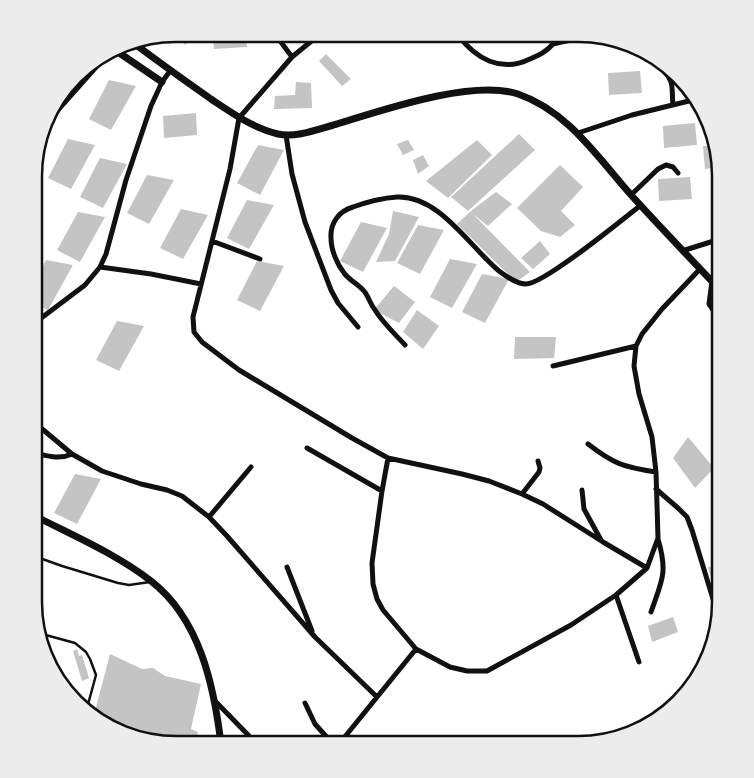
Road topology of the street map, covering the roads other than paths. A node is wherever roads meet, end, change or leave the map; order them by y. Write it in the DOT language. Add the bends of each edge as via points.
graph roads {
  1 [pos="281,42"];
  2 [pos="310,42"];
  3 [pos="465,42"];
  4 [pos="563,42"];
  5 [pos="552,44"];
  6 [pos="140,48"];
  7 [pos="121,54"];
  8 [pos="292,57"];
  9 [pos="170,71"];
  10 [pos="671,81"];
  11 [pos="162,82"];
  12 [pos="689,102"];
  13 [pos="673,105"];
  14 [pos="239,118"];
  15 [pos="578,133"];
  16 [pos="286,135"];
  17 [pos="678,172"];
  18 [pos="631,195"];
  19 [pos="641,206"];
  20 [pos="212,241"];
  21 [pos="711,242"];
  22 [pos="682,251"];
  23 [pos="260,259"];
  24 [pos="100,268"];
  25 [pos="700,269"];
  26 [pos="711,280"];
  27 [pos="201,284"];
  28 [pos="711,289"];
  29 [pos="711,307"];
  30 [pos="42,317"];
  31 [pos="358,327"];
  32 [pos="405,345"];
  33 [pos="636,346"];
  34 [pos="553,366"];
  35 [pos="43,429"];
  36 [pos="588,444"];
  37 [pos="306,448"];
  38 [pos="72,454"];
  39 [pos="43,455"];
  40 [pos="388,458"];
  41 [pos="538,461"];
  42 [pos="251,467"];
  43 [pos="656,472"];
  44 [pos="656,489"];
  45 [pos="582,490"];
  46 [pos="382,491"];
  47 [pos="522,494"];
  48 [pos="209,517"];
  49 [pos="43,521"];
  50 [pos="658,538"];
  51 [pos="603,542"];
  52 [pos="43,559"];
  53 [pos="287,567"];
  54 [pos="647,568"];
  55 [pos="151,581"];
  56 [pos="711,593"];
  57 [pos="616,595"];
  58 [pos="651,612"];
  59 [pos="47,635"];
  60 [pos="315,637"];
  61 [pos="416,648"];
  62 [pos="639,662"];
  63 [pos="377,698"];
  64 [pos="89,702"];
  65 [pos="216,702"];
  66 [pos="305,703"];
  67 [pos="220,735"];
  68 [pos="248,735"];
  69 [pos="325,735"];
  70 [pos="346,735"];
  1 -- 8 [label="street"];
  2 -- 8 [label="street"];
  3 -- 5 [label="street" via="482,58 496,64 514,65 547,51"];
  4 -- 5 [label="street"];
  6 -- 9 [label="street"];
  7 -- 11 [label="street"];
  8 -- 14 [label="street"];
  9 -- 11 [label="street"];
  9 -- 14 [label="street"];
  10 -- 13 [label="street"];
  11 -- 24 [label="street" via="126,180"];
  12 -- 13 [label="street"];
  13 -- 15 [label="street"];
  14 -- 16 [label="street"];
  14 -- 20 [label="street"];
  15 -- 16 [label="street" via="545,108 518,94 495,90 457,92"];
  15 -- 18 [label="street"];
  16 -- 31 [label="street" via="305,222 331,290"];
  17 -- 18 [label="street" via="666,165"];
  18 -- 19 [label="street"];
  19 -- 22 [label="street"];
  19 -- 32 [label="street" via="538,281 523,284 504,275 485,259 446,217 416,200 399,197 377,200 342,212 331,230 338,263"];
  20 -- 23 [label="street"];
  20 -- 27 [label="street"];
  21 -- 22 [label="street"];
  22 -- 25 [label="street"];
  24 -- 27 [label="street"];
  24 -- 30 [label="street" via="85,285"];
  25 -- 26 [label="street"];
  25 -- 33 [label="street" via="662,309"];
  27 -- 40 [label="street" via="193,317 194,332 202,342 239,370"];
  28 -- 29 [label="street"];
  33 -- 34 [label="street"];
  33 -- 43 [label="street" via="634,366 652,437"];
  35 -- 38 [label="street"];
  36 -- 43 [label="street" via="606,458 626,467"];
  37 -- 46 [label="street"];
  38 -- 39 [label="street" via="64,458"];
  38 -- 48 [label="street" via="102,471 182,496"];
  40 -- 46 [label="street"];
  40 -- 47 [label="street" via="480,478"];
  41 -- 47 [label="street" via="539,472"];
  42 -- 48 [label="street"];
  43 -- 44 [label="street"];
  44 -- 50 [label="street"];
  44 -- 56 [label="street" via="687,517"];
  45 -- 51 [label="street" via="587,517"];
  46 -- 61 [label="street" via="372,563 373,584 383,610"];
  47 -- 51 [label="street"];
  48 -- 60 [label="street"];
  49 -- 55 [label="street" via="116,558"];
  50 -- 54 [label="street"];
  50 -- 58 [label="street" via="664,576"];
  51 -- 54 [label="street"];
  52 -- 55 [label="lane" via="118,583 130,585"];
  53 -- 60 [label="street"];
  54 -- 57 [label="street"];
  55 -- 65 [label="street" via="185,619 206,666"];
  57 -- 61 [label="street" via="571,626 486,670 467,671 450,667"];
  57 -- 62 [label="street"];
  59 -- 64 [label="lane" via="76,643 86,652 96,675"];
  60 -- 63 [label="street"];
  61 -- 63 [label="street"];
  63 -- 70 [label="street"];
  65 -- 67 [label="street"];
  65 -- 68 [label="street"];
  66 -- 69 [label="street" via="315,724"];
}
